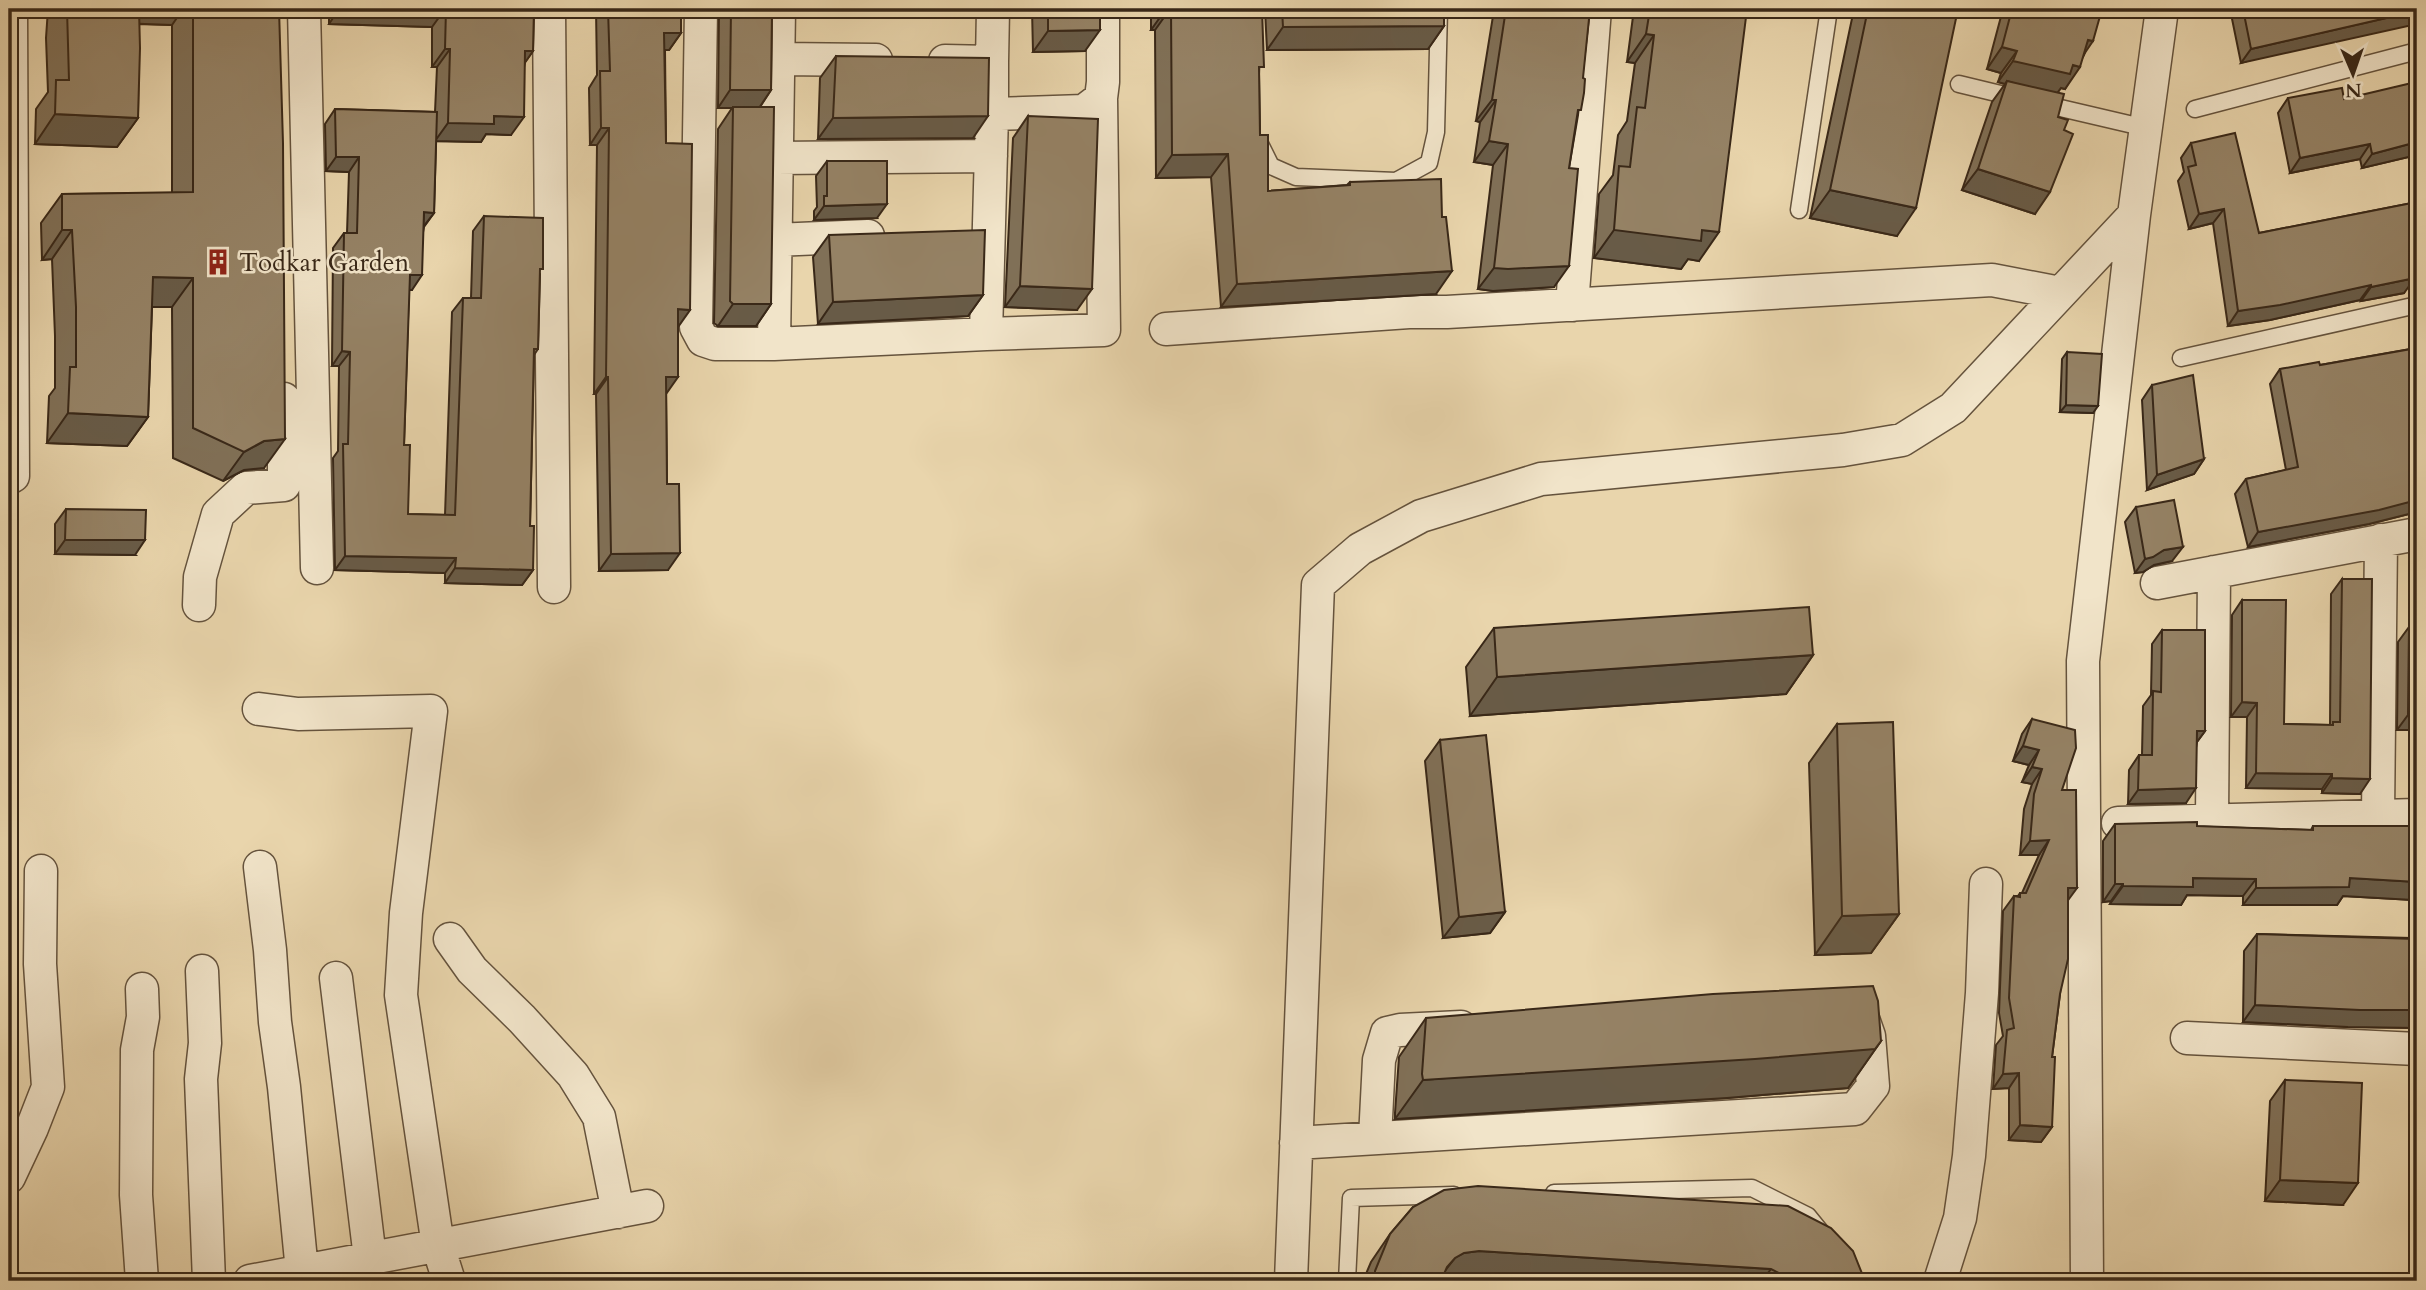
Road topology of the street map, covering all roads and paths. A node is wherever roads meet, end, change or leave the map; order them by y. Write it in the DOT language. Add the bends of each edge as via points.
graph roads {
  1 [pos="11,9"];
  2 [pos="276,9"];
  3 [pos="304,9"];
  4 [pos="549,9"];
  5 [pos="701,9"];
  6 [pos="779,9"];
  7 [pos="993,9"];
  8 [pos="1103,9"];
  9 [pos="1439,9"];
  10 [pos="1595,9"];
  11 [pos="1829,9"];
  12 [pos="2162,9"];
  13 [pos="2417,51"];
  14 [pos="779,59"];
  15 [pos="992,62"];
  16 [pos="1959,84"];
  17 [pos="1101,98"];
  18 [pos="2195,109"];
  19 [pos="992,114"];
  20 [pos="2146,128"];
  21 [pos="1259,133"];
  22 [pos="991,156"];
  23 [pos="777,158"];
  24 [pos="1430,158"];
  25 [pos="1433,183"];
  26 [pos="1799,211"];
  27 [pos="2134,215"];
  28 [pos="899,235"];
  29 [pos="775,240"];
  30 [pos="2060,293"];
  31 [pos="1572,305"];
  32 [pos="2417,305"];
  33 [pos="1166,329"];
  34 [pos="986,334"];
  35 [pos="774,344"];
  36 [pos="2181,358"];
  37 [pos="13,475"];
  38 [pos="2417,534"];
  39 [pos="2381,540"];
  40 [pos="317,568"];
  41 [pos="2214,572"];
  42 [pos="2157,583"];
  43 [pos="554,587"];
  44 [pos="199,605"];
  45 [pos="259,709"];
  46 [pos="2378,815"];
  47 [pos="2417,815"];
  48 [pos="2212,819"];
  49 [pos="2118,823"];
  50 [pos="260,867"];
  51 [pos="41,871"];
  52 [pos="1986,884"];
  53 [pos="450,939"];
  54 [pos="202,971"];
  55 [pos="336,978"];
  56 [pos="142,989"];
  57 [pos="1831,1007"];
  58 [pos="1484,1026"];
  59 [pos="2187,1038"];
  60 [pos="2417,1049"];
  61 [pos="1375,1138"];
  62 [pos="1296,1143"];
  63 [pos="9,1177"];
  64 [pos="1544,1193"];
  65 [pos="1475,1195"];
  66 [pos="1830,1244"];
  67 [pos="438,1246"];
  68 [pos="370,1258"];
  69 [pos="294,1275"];
  70 [pos="142,1281"];
  71 [pos="209,1281"];
  72 [pos="250,1281"];
  73 [pos="449,1281"];
  74 [pos="1291,1281"];
  75 [pos="1347,1281"];
  76 [pos="1940,1281"];
  77 [pos="2087,1281"];
  1 -- 37 [label="street"];
  2 -- 44 [label="street" via="284,485 247,488 218,514 200,577"];
  3 -- 40 [label="street"];
  4 -- 43 [label="street"];
  5 -- 35 [label="street" via="706,118 695,327 703,340 715,344"];
  6 -- 14 [label="street"];
  7 -- 15 [label="street"];
  8 -- 17 [label="street"];
  9 -- 24 [label="lane" via="1436,132"];
  10 -- 31 [label="street"];
  11 -- 26 [label="lane"];
  12 -- 20 [label="street"];
  13 -- 18 [label="lane"];
  14 -- 15 [label="street"];
  14 -- 23 [label="street" via="771,118"];
  15 -- 19 [label="street"];
  16 -- 20 [label="lane"];
  17 -- 19 [label="street" via="1084,111"];
  17 -- 34 [label="street" via="1104,330"];
  19 -- 22 [label="street"];
  20 -- 27 [label="street"];
  21 -- 24 [label="lane" via="1260,146 1271,166 1296,177 1396,181 1429,163"];
  22 -- 23 [label="street"];
  22 -- 34 [label="street" via="976,233"];
  23 -- 29 [label="street"];
  24 -- 25 [label="lane"];
  27 -- 30 [label="street"];
  27 -- 77 [label="street" via="2083,661"];
  28 -- 29 [label="street"];
  29 -- 35 [label="street"];
  30 -- 31 [label="street" via="1992,280"];
  30 -- 62 [label="street" via="1953,408 1902,440 1541,480 1421,516 1360,549 1318,585"];
  31 -- 33 [label="street"];
  32 -- 36 [label="lane"];
  34 -- 35 [label="street"];
  38 -- 39 [label="street"];
  39 -- 41 [label="street"];
  39 -- 46 [label="street"];
  41 -- 42 [label="street"];
  41 -- 48 [label="street"];
  45 -- 67 [label="street" via="298,714 431,711 406,913 401,995"];
  46 -- 47 [label="street"];
  46 -- 48 [label="street"];
  48 -- 49 [label="street"];
  50 -- 69 [label="street" via="285,1087"];
  51 -- 63 [label="street" via="40,964 48,1087"];
  52 -- 76 [label="street" via="1969,1156 1960,1218"];
  53 -- 67 [label="street" via="472,970 573,1075 599,1117 633,1209"];
  54 -- 71 [label="street"];
  55 -- 68 [label="street"];
  56 -- 70 [label="street" via="136,1195"];
  57 -- 61 [label="street" via="1859,1006 1869,1036 1872,1086 1855,1109"];
  58 -- 61 [label="street" via="1387,1033 1379,1060"];
  59 -- 60 [label="street"];
  61 -- 62 [label="street"];
  62 -- 74 [label="street"];
  64 -- 66 [label="lane" via="1752,1188 1808,1216"];
  65 -- 75 [label="lane" via="1351,1198"];
  67 -- 68 [label="street"];
  67 -- 73 [label="street"];
  68 -- 69 [label="street"];
  69 -- 72 [label="street"];
}
